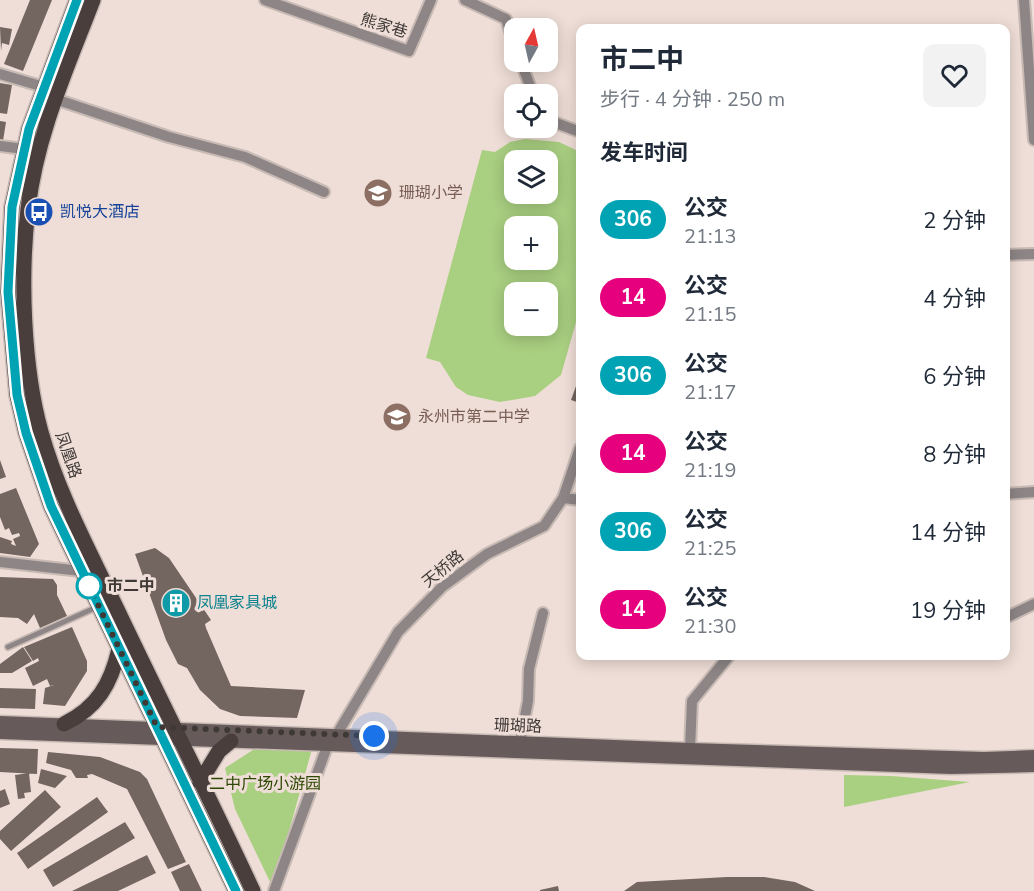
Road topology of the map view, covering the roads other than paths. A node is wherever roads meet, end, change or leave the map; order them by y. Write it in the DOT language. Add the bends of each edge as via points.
graph roads {
  1 [pos="77,0"];
  2 [pos="93,0"];
  3 [pos="265,0"];
  4 [pos="431,0"];
  5 [pos="465,0"];
  6 [pos="1024,0"];
  7 [pos="504,18"];
  8 [pos="0,74"];
  9 [pos="44,87"];
  10 [pos="55,99"];
  11 [pos="558,124"];
  12 [pos="576,130"];
  13 [pos="1034,140"];
  14 [pos="0,146"];
  15 [pos="24,150"];
  16 [pos="324,192"];
  17 [pos="1010,255"];
  18 [pos="1034,255"];
  19 [pos="5,309"];
  20 [pos="576,460"];
  21 [pos="1034,492"];
  22 [pos="1010,494"];
  23 [pos="563,498"];
  24 [pos="576,500"];
  25 [pos="0,562"];
  26 [pos="81,571"];
  27 [pos="1034,604"];
  28 [pos="98,606"];
  29 [pos="543,613"];
  30 [pos="1010,616"];
  31 [pos="8,647"];
  32 [pos="120,649"];
  33 [pos="726,660"];
  34 [pos="0,722"];
  35 [pos="64,724"];
  36 [pos="0,733"];
  37 [pos="168,733"];
  38 [pos="337,734"];
  39 [pos="231,741"];
  40 [pos="520,742"];
  41 [pos="328,744"];
  42 [pos="690,749"];
  43 [pos="1034,756"];
  44 [pos="1034,766"];
  45 [pos="200,782"];
  46 [pos="227,836"];
  47 [pos="213,843"];
  48 [pos="236,891"];
  49 [pos="253,891"];
  50 [pos="274,891"];
  1 -- 9 [label="main road, 凤凰路"];
  2 -- 10 [label="main road, 凤凰路"];
  3 -- 4 [label="street, 熊家巷" via="409,51"];
  5 -- 7 [label="street"];
  6 -- 13 [label="street"];
  8 -- 9 [label="street"];
  9 -- 15 [label="main road, 凤凰路"];
  10 -- 16 [label="street" via="169,137 245,157"];
  10 -- 37 [label="main road, 凤凰路" via="28,208 25,292 32,388 41,431 65,500"];
  11 -- 12 [label="street"];
  14 -- 15 [label="street"];
  15 -- 19 [label="main road, 凤凰路" via="16,180"];
  17 -- 18 [label="street"];
  19 -- 26 [label="main road, 凤凰路" via="26,433 51,506"];
  20 -- 23 [label="street, 天桥路"];
  21 -- 22 [label="street"];
  23 -- 24 [label="street"];
  23 -- 38 [label="street, 天桥路" via="544,526 487,554 442,587 398,632"];
  25 -- 26 [label="street"];
  26 -- 28 [label="main road, 凤凰路"];
  27 -- 30 [label="street"];
  28 -- 31 [label="lane"];
  28 -- 32 [label="main road, 凤凰路"];
  29 -- 40 [label="street" via="529,669"];
  32 -- 35 [label="main road" via="109,684 97,701 83,715"];
  32 -- 37 [label="main road, 凤凰路"];
  33 -- 42 [label="street" via="692,701"];
  34 -- 35 [label="main road, 珊瑚路"];
  35 -- 37 [label="main road, 珊瑚路"];
  36 -- 37 [label="main road, 珊瑚路"];
  37 -- 38 [label="main road, 珊瑚路"];
  37 -- 39 [label="main road, 珊瑚路"];
  37 -- 45 [label="main road, 凤凰路"];
  37 -- 47 [label="main road, 凤凰路"];
  38 -- 40 [label="main road, 珊瑚路"];
  39 -- 41 [label="main road, 珊瑚路"];
  39 -- 45 [label="main road" via="219,751"];
  40 -- 42 [label="main road, 珊瑚路"];
  41 -- 44 [label="main road, 珊瑚路" via="951,768"];
  41 -- 50 [label="street"];
  42 -- 43 [label="main road, 珊瑚路" via="984,758"];
  45 -- 46 [label="main road, 凤凰路"];
  46 -- 47 [label="main road"];
  46 -- 49 [label="main road, 凤凰路"];
  47 -- 48 [label="main road, 凤凰路"];
}
